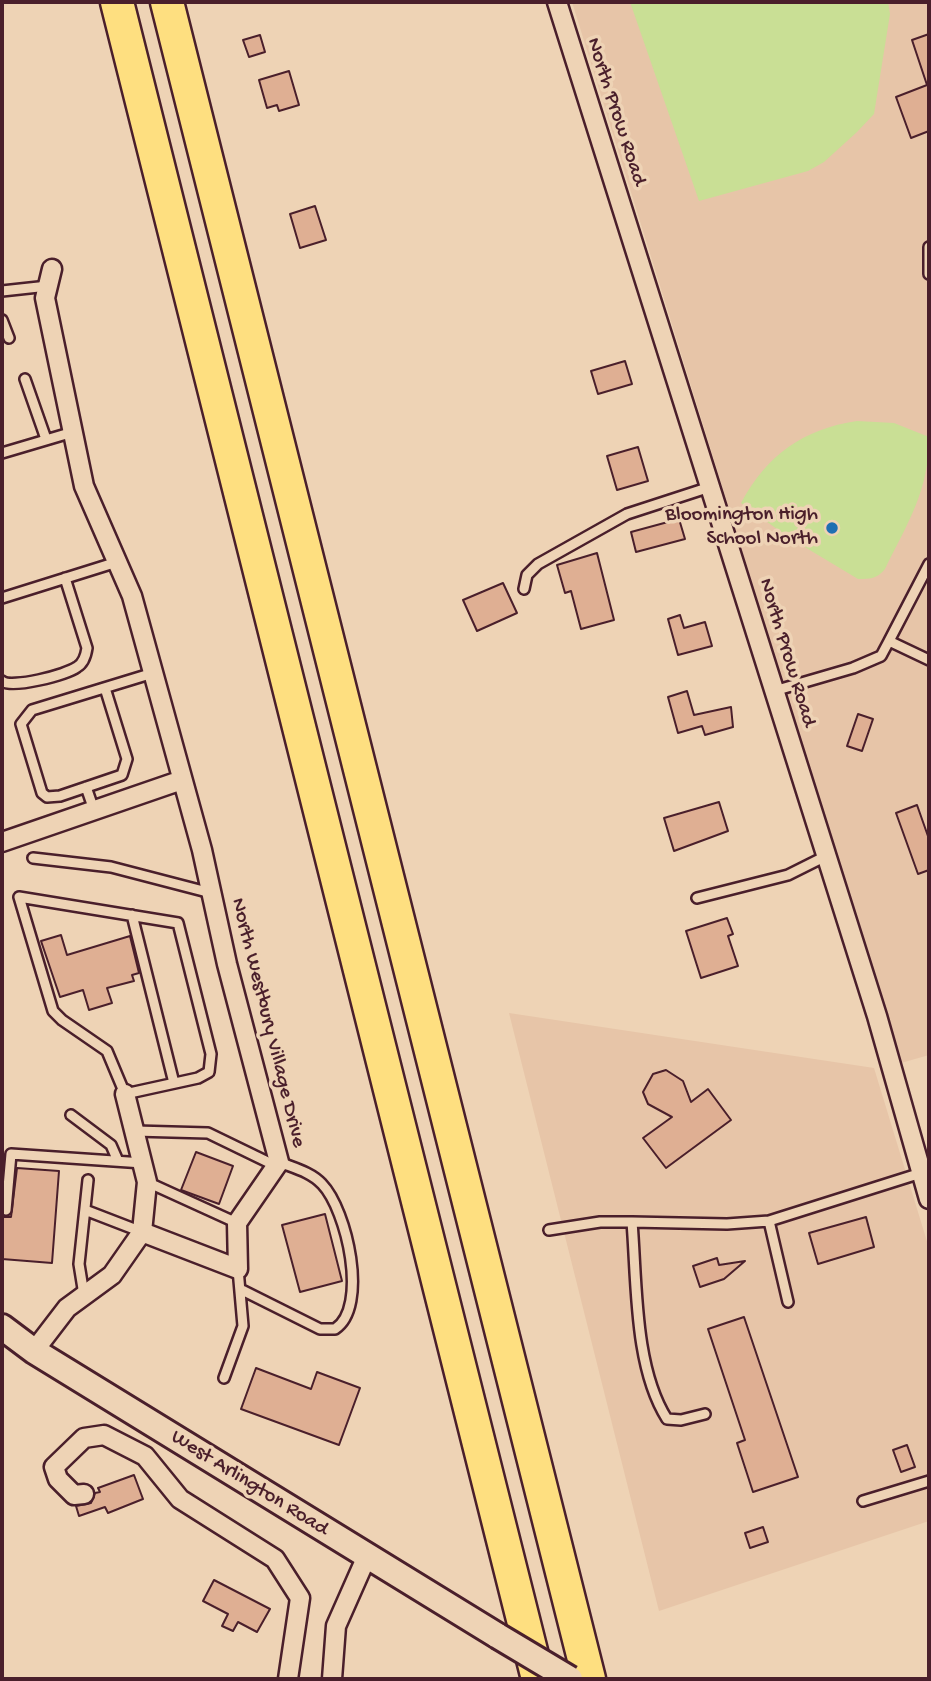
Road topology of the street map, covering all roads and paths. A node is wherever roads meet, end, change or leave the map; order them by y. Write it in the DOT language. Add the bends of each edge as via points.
graph roads {
  1 [pos="117,2"];
  2 [pos="167,2"];
  3 [pos="557,2"];
  4 [pos="929,247"];
  5 [pos="929,274"];
  6 [pos="50,278"];
  7 [pos="2,291"];
  8 [pos="2,320"];
  9 [pos="9,338"];
  10 [pos="25,379"];
  11 [pos="73,432"];
  12 [pos="46,439"];
  13 [pos="2,453"];
  14 [pos="710,487"];
  15 [pos="117,562"];
  16 [pos="929,564"];
  17 [pos="65,578"];
  18 [pos="524,589"];
  19 [pos="2,598"];
  20 [pos="889,641"];
  21 [pos="929,660"];
  22 [pos="153,673"];
  23 [pos="2,681"];
  24 [pos="105,688"];
  25 [pos="774,691"];
  26 [pos="182,780"];
  27 [pos="86,788"];
  28 [pos="94,810"];
  29 [pos="2,842"];
  30 [pos="826,856"];
  31 [pos="33,858"];
  32 [pos="211,893"];
  33 [pos="697,898"];
  34 [pos="132,915"];
  35 [pos="174,1083"];
  36 [pos="125,1094"];
  37 [pos="72,1115"];
  38 [pos="135,1131"];
  39 [pos="118,1161"];
  40 [pos="143,1163"];
  41 [pos="278,1164"];
  42 [pos="921,1173"];
  43 [pos="88,1180"];
  44 [pos="147,1182"];
  45 [pos="929,1199"];
  46 [pos="6,1210"];
  47 [pos="85,1210"];
  48 [pos="769,1221"];
  49 [pos="632,1222"];
  50 [pos="237,1223"];
  51 [pos="549,1230"];
  52 [pos="142,1231"];
  53 [pos="238,1269"];
  54 [pos="240,1289"];
  55 [pos="84,1295"];
  56 [pos="788,1302"];
  57 [pos="2,1327"];
  58 [pos="34,1351"];
  59 [pos="224,1378"];
  60 [pos="705,1414"];
  61 [pos="929,1481"];
  62 [pos="84,1494"];
  63 [pos="863,1501"];
  64 [pos="367,1556"];
  65 [pos="288,1679"];
  66 [pos="331,1679"];
  67 [pos="538,1679"];
  68 [pos="570,1679"];
  69 [pos="589,1679"];
  1 -- 67 [label="highway"];
  2 -- 69 [label="highway"];
  3 -- 14 [label="street, North Prow Road"];
  4 -- 5 [label="lane"];
  6 -- 7 [label="lane"];
  6 -- 11 [label="street, North Westbury Village Drive" via="46,299"];
  8 -- 9 [label="lane"];
  10 -- 12 [label="lane"];
  11 -- 12 [label="lane"];
  11 -- 15 [label="street, North Westbury Village Drive" via="84,486"];
  12 -- 13 [label="lane"];
  14 -- 18 [label="lane" via="627,514 538,564 527,575"];
  14 -- 25 [label="street, North Prow Road"];
  15 -- 17 [label="lane"];
  15 -- 22 [label="street, North Westbury Village Drive" via="132,596"];
  16 -- 20 [label="lane"];
  17 -- 19 [label="lane"];
  17 -- 23 [label="lane" via="88,648 86,658 78,667 15,686"];
  20 -- 21 [label="lane"];
  20 -- 25 [label="lane" via="881,656"];
  22 -- 24 [label="lane"];
  22 -- 26 [label="street, North Westbury Village Drive"];
  24 -- 27 [label="lane" via="126,768 122,775"];
  24 -- 27 [label="lane" via="32,710 21,724 42,793 60,796"];
  25 -- 30 [label="street, North Prow Road"];
  26 -- 28 [label="street"];
  26 -- 32 [label="street, North Westbury Village Drive"];
  27 -- 28 [label="lane"];
  28 -- 29 [label="street"];
  30 -- 33 [label="lane" via="788,875"];
  30 -- 42 [label="street, North Prow Road"];
  31 -- 32 [label="lane" via="111,867"];
  32 -- 41 [label="street, North Westbury Village Drive"];
  34 -- 35 [label="lane"];
  34 -- 35 [label="lane" via="181,927 212,1065 198,1078"];
  34 -- 36 [label="lane" via="19,897 53,1011 107,1051"];
  35 -- 36 [label="lane"];
  36 -- 38 [label="street"];
  37 -- 39 [label="lane" via="111,1145"];
  38 -- 40 [label="street"];
  38 -- 41 [label="lane" via="208,1133"];
  39 -- 40 [label="lane"];
  39 -- 46 [label="lane" via="11,1154"];
  40 -- 44 [label="street"];
  41 -- 50 [label="street, North Westbury Village Drive"];
  41 -- 54 [label="lane" via="310,1174 332,1198 354,1275 349,1314 335,1329 320,1329"];
  42 -- 45 [label="street, North Prow Road"];
  42 -- 48 [label="lane"];
  43 -- 47 [label="lane"];
  44 -- 50 [label="lane"];
  44 -- 52 [label="street"];
  47 -- 52 [label="lane"];
  47 -- 55 [label="lane" via="79,1264"];
  48 -- 49 [label="lane"];
  48 -- 56 [label="lane"];
  49 -- 51 [label="lane"];
  49 -- 60 [label="lane" via="645,1365 654,1398 667,1419"];
  50 -- 53 [label="street"];
  52 -- 53 [label="street"];
  52 -- 55 [label="street" via="112,1275"];
  53 -- 54 [label="lane"];
  54 -- 59 [label="lane" via="243,1326"];
  55 -- 58 [label="street" via="57,1319"];
  57 -- 58 [label="street, West Arlington Road"];
  58 -- 64 [label="street, West Arlington Road"];
  61 -- 63 [label="lane"];
  62 -- 65 [label="street" via="74,1495 58,1479 54,1467 84,1438 104,1435 145,1456 180,1499 275,1559 300,1598"];
  64 -- 66 [label="street" via="336,1626"];
  64 -- 68 [label="street, West Arlington Road, bridge"];
}
